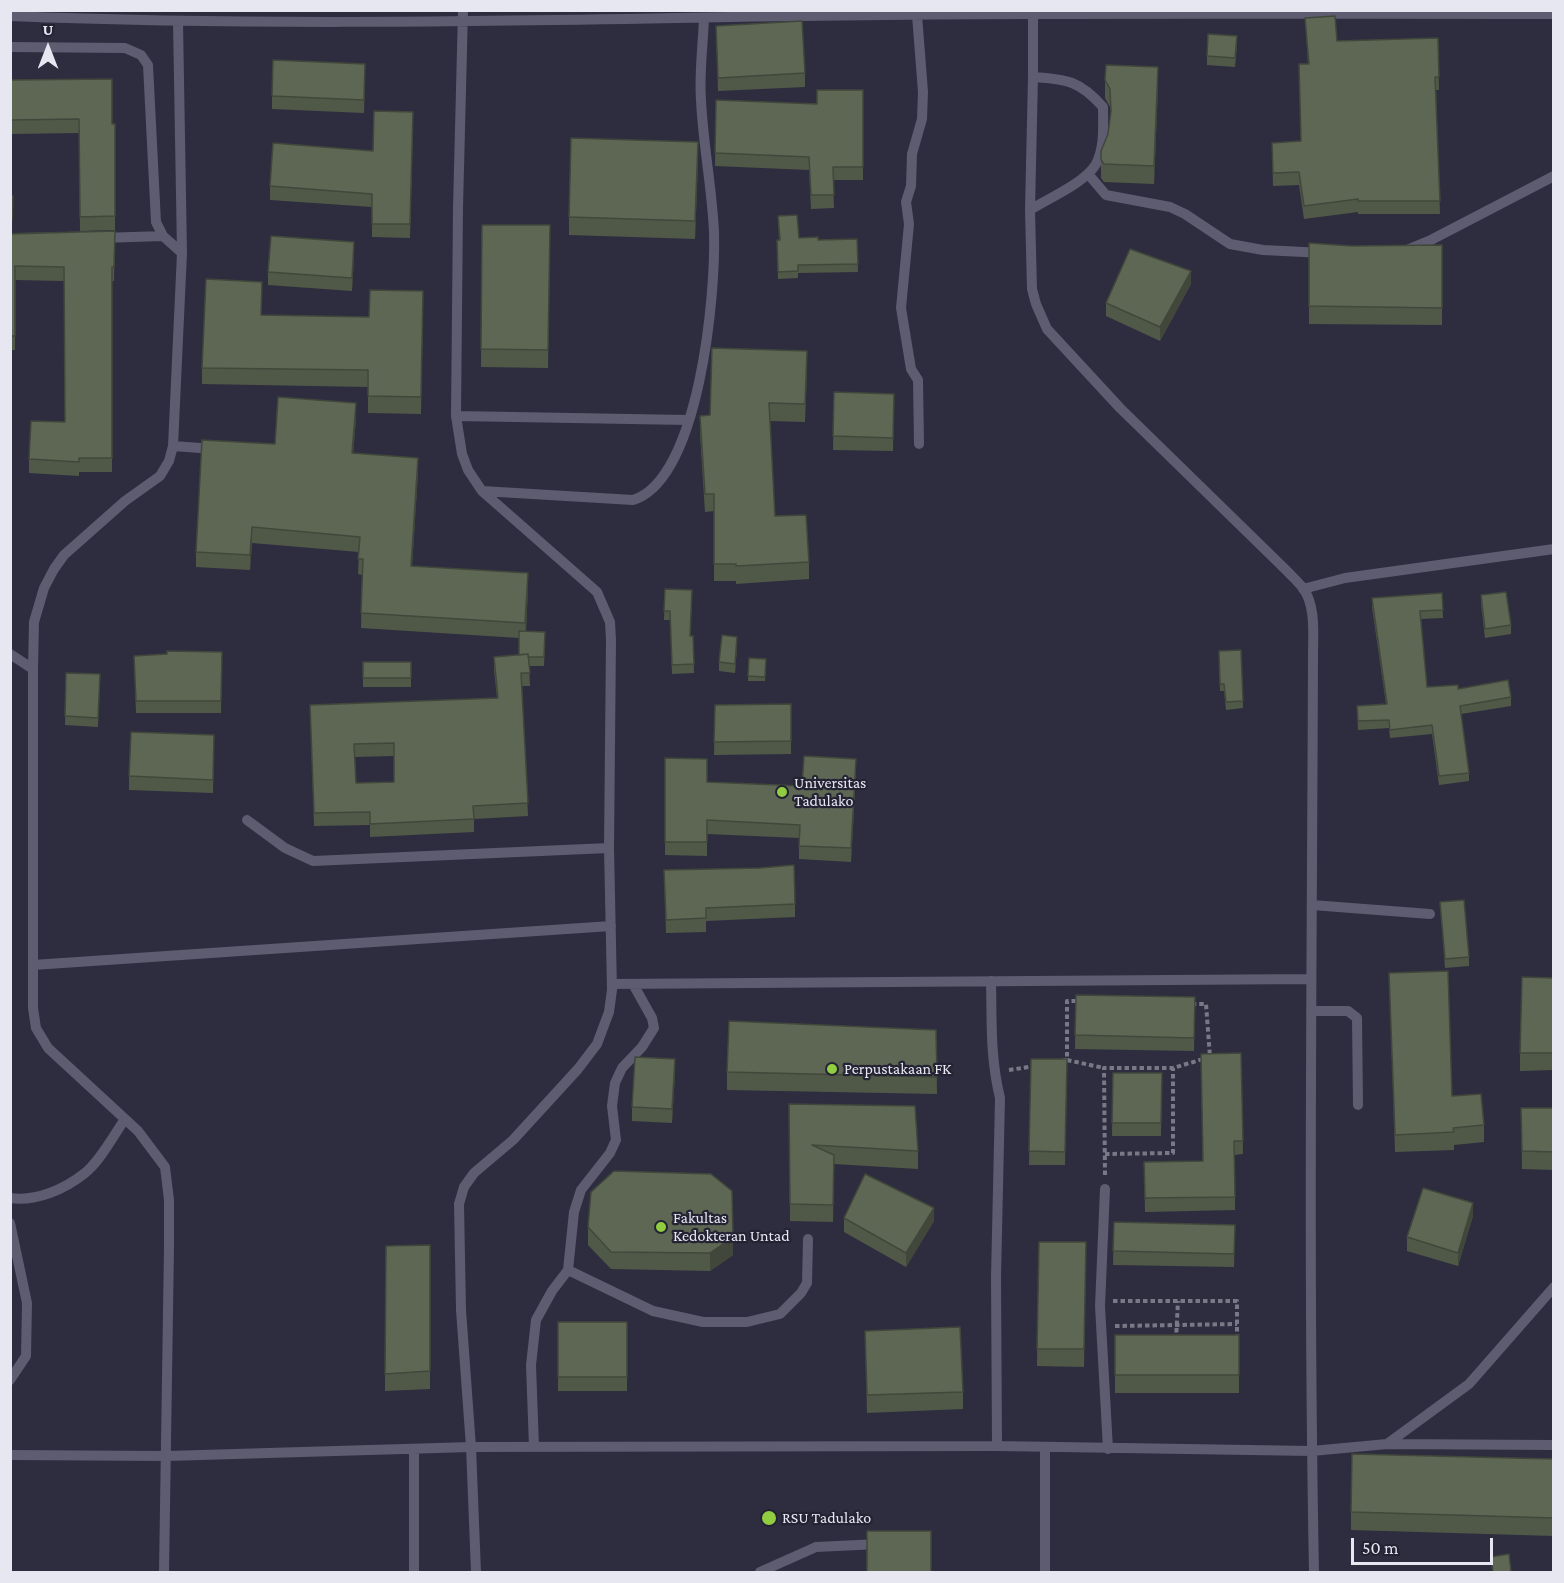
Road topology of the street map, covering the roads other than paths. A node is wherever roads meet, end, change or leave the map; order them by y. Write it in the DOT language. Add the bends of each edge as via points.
graph roads {
  1 [pos="1356,12"];
  2 [pos="1033,13"];
  3 [pos="678,14"];
  4 [pos="1554,14"];
  5 [pos="917,15"];
  6 [pos="10,16"];
  7 [pos="142,16"];
  8 [pos="210,16"];
  9 [pos="300,16"];
  10 [pos="463,16"];
  11 [pos="704,18"];
  12 [pos="178,21"];
  13 [pos="10,47"];
  14 [pos="1034,78"];
  15 [pos="1088,174"];
  16 [pos="1554,176"];
  17 [pos="1030,210"];
  18 [pos="163,236"];
  19 [pos="84,238"];
  20 [pos="182,253"];
  21 [pos="1333,254"];
  22 [pos="1393,256"];
  23 [pos="456,416"];
  24 [pos="688,420"];
  25 [pos="919,444"];
  26 [pos="172,446"];
  27 [pos="223,449"];
  28 [pos="482,491"];
  29 [pos="1554,549"];
  30 [pos="1304,589"];
  31 [pos="10,654"];
  32 [pos="33,669"];
  33 [pos="247,820"];
  34 [pos="609,848"];
  35 [pos="1312,904"];
  36 [pos="1430,914"];
  37 [pos="611,926"];
  38 [pos="33,965"];
  39 [pos="1310,980"];
  40 [pos="992,981"];
  41 [pos="612,984"];
  42 [pos="633,984"];
  43 [pos="1311,1011"];
  44 [pos="1358,1105"];
  45 [pos="124,1119"];
  46 [pos="1105,1189"];
  47 [pos="10,1198"];
  48 [pos="10,1223"];
  49 [pos="808,1239"];
  50 [pos="568,1270"];
  51 [pos="1554,1287"];
  52 [pos="10,1380"];
  53 [pos="1387,1444"];
  54 [pos="1554,1445"];
  55 [pos="997,1446"];
  56 [pos="471,1447"];
  57 [pos="534,1447"];
  58 [pos="1045,1448"];
  59 [pos="414,1449"];
  60 [pos="1108,1449"];
  61 [pos="1312,1451"];
  62 [pos="10,1455"];
  63 [pos="167,1456"];
  64 [pos="893,1544"];
  65 [pos="164,1572"];
  66 [pos="414,1572"];
  67 [pos="476,1572"];
  68 [pos="760,1572"];
  69 [pos="1045,1572"];
  70 [pos="1314,1572"];
  1 -- 2 [label="lane"];
  1 -- 4 [label="lane"];
  2 -- 5 [label="lane"];
  2 -- 14 [label="lane"];
  3 -- 10 [label="lane"];
  3 -- 11 [label="lane"];
  5 -- 11 [label="lane"];
  5 -- 25 [label="lane" via="922,120 912,154 906,202 909,224 902,308 911,369 918,380"];
  6 -- 7 [label="lane"];
  7 -- 12 [label="lane"];
  8 -- 9 [label="lane"];
  8 -- 12 [label="lane"];
  9 -- 10 [label="lane"];
  10 -- 23 [label="lane"];
  11 -- 24 [label="lane" via="700,98 714,232 711,316"];
  12 -- 20 [label="lane"];
  13 -- 18 [label="lane" via="124,48 141,55 148,65 156,222"];
  14 -- 15 [label="lane" via="1064,79 1103,107 1097,162"];
  14 -- 17 [label="lane"];
  15 -- 17 [label="lane"];
  15 -- 21 [label="lane" via="1106,195 1170,207 1230,244"];
  16 -- 22 [label="lane"];
  17 -- 30 [label="lane" via="1032,289 1047,329 1120,408"];
  18 -- 19 [label="lane"];
  18 -- 20 [label="lane"];
  20 -- 26 [label="lane"];
  23 -- 24 [label="lane"];
  23 -- 28 [label="lane" via="462,454"];
  24 -- 28 [label="lane" via="672,464 645,496 633,500"];
  26 -- 27 [label="lane"];
  26 -- 32 [label="lane" via="160,477 124,501 64,555 54,569 34,622"];
  28 -- 34 [label="lane" via="597,592 605,607 611,639"];
  29 -- 30 [label="lane" via="1345,578"];
  30 -- 35 [label="lane" via="1312,617 1313,655"];
  31 -- 32 [label="lane"];
  32 -- 38 [label="lane"];
  33 -- 34 [label="lane" via="285,848 314,861"];
  34 -- 37 [label="lane"];
  35 -- 36 [label="lane"];
  35 -- 39 [label="lane"];
  37 -- 38 [label="lane"];
  37 -- 41 [label="lane"];
  38 -- 45 [label="lane" via="36,1028 48,1048"];
  39 -- 40 [label="lane"];
  39 -- 43 [label="lane"];
  40 -- 42 [label="lane"];
  40 -- 55 [label="lane" via="991,1041 1000,1098"];
  41 -- 42 [label="lane"];
  41 -- 56 [label="lane" via="609,1012 597,1044 551,1100 464,1187 459,1204 461,1310"];
  42 -- 50 [label="lane" via="654,1028 615,1083 612,1106 616,1140 581,1190 574,1212"];
  43 -- 44 [label="lane" via="1348,1011 1357,1018"];
  43 -- 61 [label="lane"];
  45 -- 47 [label="lane" via="86,1172 55,1192"];
  45 -- 63 [label="lane" via="153,1149 165,1167 168,1182"];
  46 -- 60 [label="lane" via="1101,1327"];
  48 -- 52 [label="lane" via="27,1303 26,1356"];
  49 -- 50 [label="lane" via="807,1283 801,1293 780,1314 747,1322 703,1322 653,1311"];
  50 -- 57 [label="lane" via="536,1320 531,1365"];
  51 -- 53 [label="lane" via="1469,1384"];
  53 -- 54 [label="lane"];
  53 -- 61 [label="lane"];
  55 -- 57 [label="lane"];
  55 -- 58 [label="lane"];
  56 -- 57 [label="lane"];
  56 -- 59 [label="lane"];
  56 -- 67 [label="lane"];
  58 -- 60 [label="lane"];
  58 -- 69 [label="lane"];
  59 -- 63 [label="lane"];
  59 -- 66 [label="lane"];
  60 -- 61 [label="lane"];
  61 -- 70 [label="lane"];
  62 -- 63 [label="lane"];
  63 -- 65 [label="lane"];
  64 -- 68 [label="lane" via="816,1547"];
}
